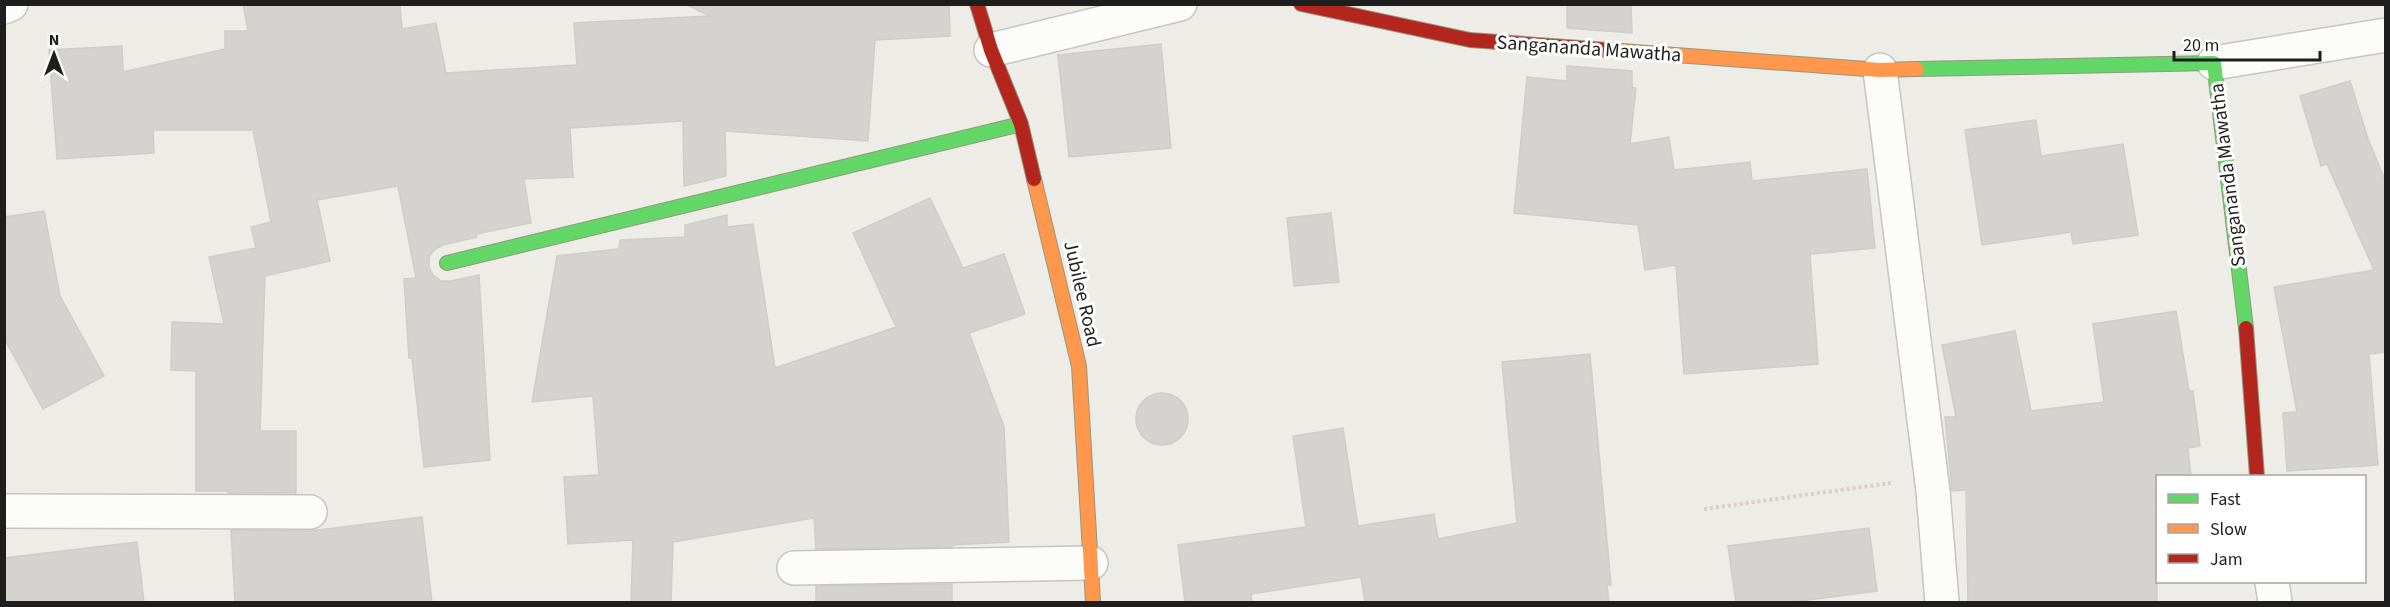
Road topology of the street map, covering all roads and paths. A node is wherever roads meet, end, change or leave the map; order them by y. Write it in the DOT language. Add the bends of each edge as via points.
graph roads {
  1 [pos="11,4"];
  2 [pos="977,4"];
  3 [pos="1180,4"];
  4 [pos="1301,4"];
  5 [pos="4,7"];
  6 [pos="2385,35"];
  7 [pos="991,50"];
  8 [pos="2214,63"];
  9 [pos="1880,70"];
  10 [pos="1021,124"];
  11 [pos="447,263"];
  12 [pos="2257,475"];
  13 [pos="1930,477"];
  14 [pos="1704,509"];
  15 [pos="4,511"];
  16 [pos="310,512"];
  17 [pos="1091,563"];
  18 [pos="794,568"];
  19 [pos="2272,583"];
  20 [pos="1093,603"];
  21 [pos="1942,603"];
  22 [pos="2276,603"];
  1 -- 5 [label="street"];
  2 -- 7 [label="street, Jubilee Road"];
  3 -- 7 [label="street"];
  4 -- 9 [label="street, Sangananda Mawatha" via="1470,40"];
  6 -- 8 [label="street"];
  7 -- 10 [label="street, Jubilee Road"];
  8 -- 9 [label="street, Sangananda Mawatha"];
  8 -- 12 [label="street, Sangananda Mawatha" via="2243,292"];
  9 -- 13 [label="street"];
  10 -- 11 [label="street"];
  10 -- 17 [label="street, Jubilee Road" via="1079,366"];
  13 -- 14 [label="path"];
  13 -- 21 [label="street"];
  15 -- 16 [label="street"];
  17 -- 18 [label="street"];
  17 -- 20 [label="street, Jubilee Road"];
  19 -- 22 [label="street"];
}
